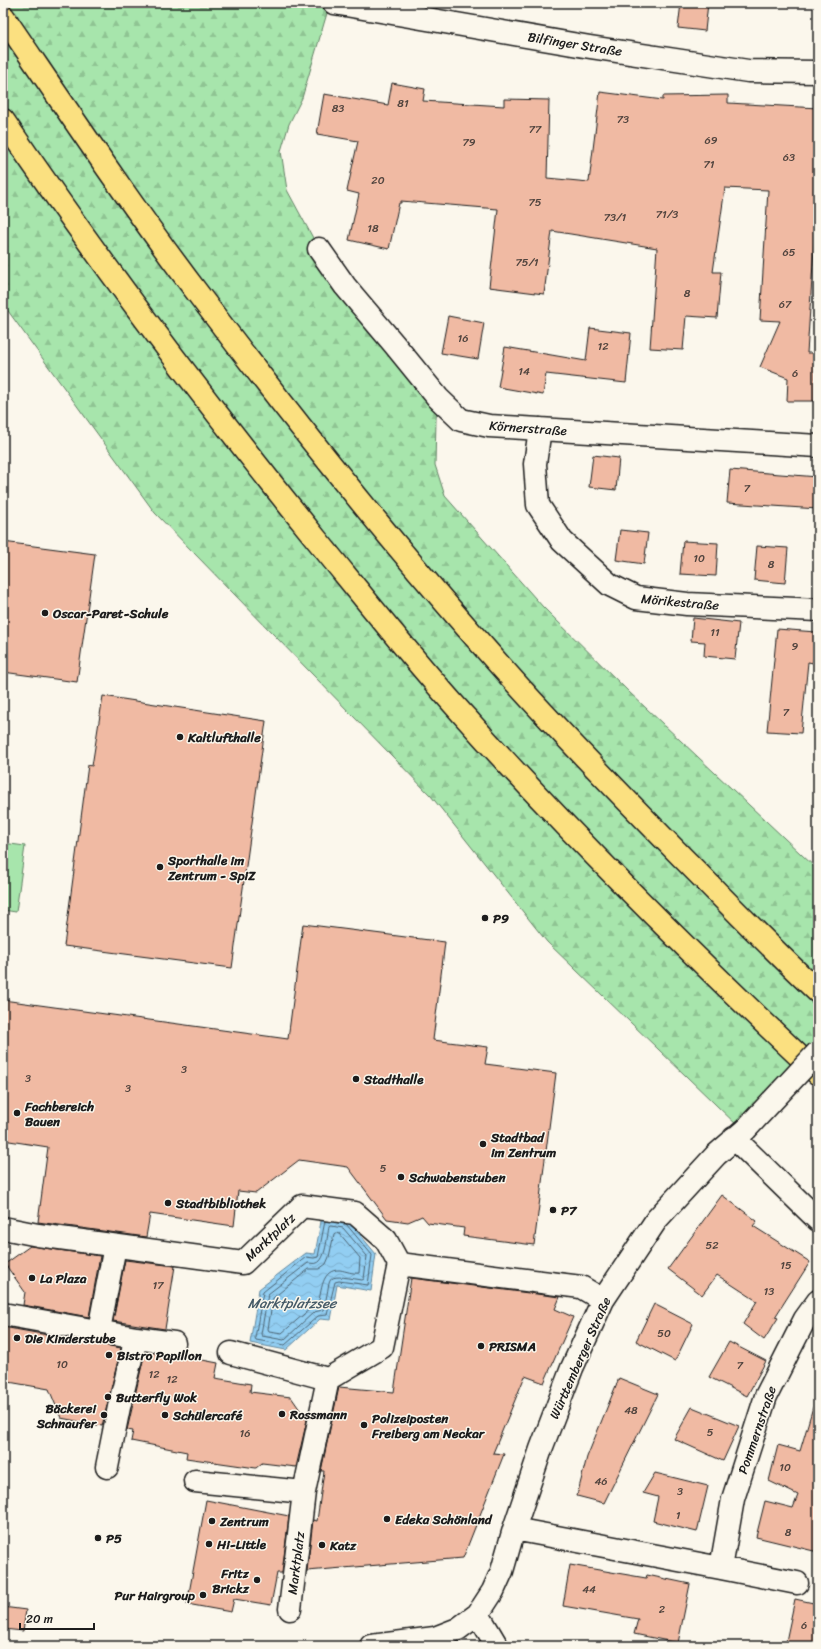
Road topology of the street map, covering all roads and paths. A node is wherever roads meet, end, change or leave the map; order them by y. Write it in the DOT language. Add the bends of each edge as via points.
graph roads {
  1 [pos="334,3"];
  2 [pos="414,10"];
  3 [pos="3,16"];
  4 [pos="818,72"];
  5 [pos="3,120"];
  6 [pos="319,249"];
  7 [pos="540,429"];
  8 [pos="818,446"];
  9 [pos="818,610"];
  10 [pos="818,992"];
  11 [pos="818,1052"];
  12 [pos="818,1074"];
  13 [pos="740,1133"];
  14 [pos="818,1220"];
  15 [pos="3,1228"];
  16 [pos="115,1246"];
  17 [pos="399,1264"];
  18 [pos="603,1300"];
  19 [pos="818,1301"];
  20 [pos="3,1314"];
  21 [pos="99,1330"];
  22 [pos="136,1338"];
  23 [pos="174,1344"];
  24 [pos="231,1353"];
  25 [pos="328,1378"];
  26 [pos="107,1467"];
  27 [pos="194,1481"];
  28 [pos="304,1492"];
  29 [pos="514,1529"];
  30 [pos="721,1568"];
  31 [pos="797,1583"];
  32 [pos="290,1609"];
  33 [pos="478,1614"];
  34 [pos="371,1646"];
  35 [pos="497,1646"];
  1 -- 2 [label="street, Bilfinger Straße"];
  2 -- 4 [label="street, Bilfinger Straße" via="590,47 748,71"];
  3 -- 10 [label="highway" via="96,153 200,298 314,444 433,588 594,768 777,954"];
  5 -- 12 [label="highway" via="153,332 268,480 465,718 577,837"];
  6 -- 7 [label="street, Körnerstraße" via="345,286 438,398 461,420 489,426"];
  7 -- 8 [label="street, Körnerstraße"];
  7 -- 9 [label="street, Mörikestraße" via="535,464 538,505 562,541 610,585 636,598 680,603"];
  11 -- 13 [label="street, Württemberger Straße, bridge"];
  13 -- 14 [label="street"];
  13 -- 18 [label="street, Württemberger Straße" via="657,1219"];
  15 -- 16 [label="street, Marktplatz" via="38,1236"];
  16 -- 17 [label="street, Marktplatz" via="243,1263 302,1206 355,1213 386,1240"];
  16 -- 21 [label="street"];
  17 -- 18 [label="street" via="581,1287"];
  17 -- 25 [label="street" via="382,1347"];
  18 -- 29 [label="street, Württemberger Straße" via="572,1368 541,1448"];
  19 -- 30 [label="street, Pommernstraße" via="805,1319 766,1396 733,1499"];
  20 -- 21 [label="street"];
  21 -- 22 [label="street"];
  22 -- 23 [label="street"];
  22 -- 26 [label="street"];
  24 -- 25 [label="street"];
  25 -- 28 [label="street, Marktplatz"];
  27 -- 28 [label="street"];
  28 -- 32 [label="street, Marktplatz"];
  29 -- 30 [label="street"];
  29 -- 33 [label="street, Württemberger Straße" via="502,1571"];
  30 -- 31 [label="street"];
  33 -- 34 [label="street, Württemberger Straße" via="458,1629 435,1638"];
  33 -- 35 [label="street"];
}
